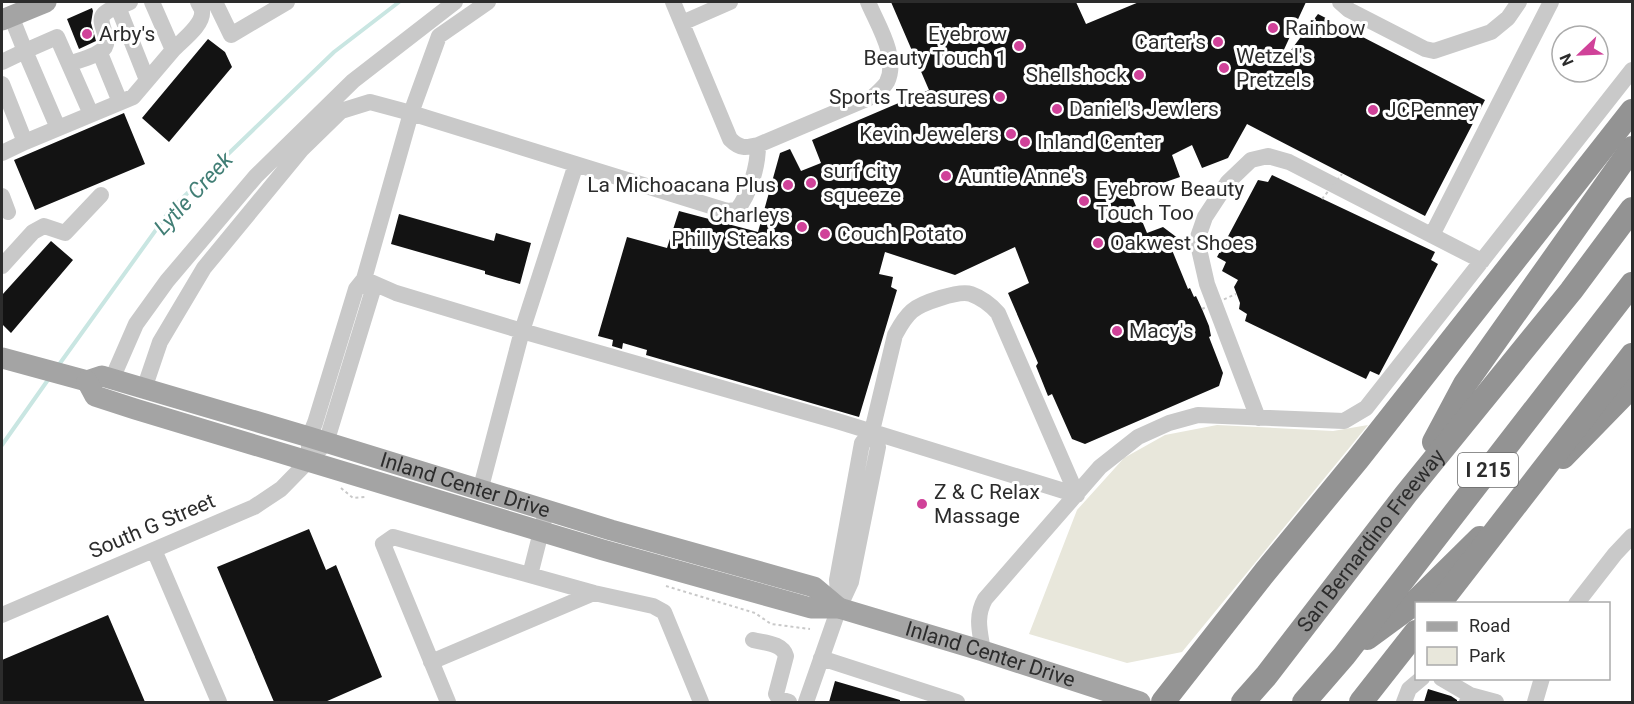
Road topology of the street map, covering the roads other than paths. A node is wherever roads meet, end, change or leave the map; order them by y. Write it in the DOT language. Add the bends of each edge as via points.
graph roads {
  1 [pos="46,2"];
  2 [pos="152,2"];
  3 [pos="198,2"];
  4 [pos="215,2"];
  5 [pos="287,2"];
  6 [pos="455,2"];
  7 [pos="488,2"];
  8 [pos="673,2"];
  9 [pos="730,2"];
  10 [pos="868,2"];
  11 [pos="1340,2"];
  12 [pos="1519,2"];
  13 [pos="1551,2"];
  14 [pos="124,4"];
  15 [pos="6,18"];
  16 [pos="682,22"];
  17 [pos="172,50"];
  18 [pos="25,51"];
  19 [pos="102,58"];
  20 [pos="2,62"];
  21 [pos="69,64"];
  22 [pos="1632,70"];
  23 [pos="147,80"];
  24 [pos="2,84"];
  25 [pos="120,102"];
  26 [pos="1632,111"];
  27 [pos="411,113"];
  28 [pos="91,114"];
  29 [pos="58,128"];
  30 [pos="25,142"];
  31 [pos="759,145"];
  32 [pos="1632,148"];
  33 [pos="2,153"];
  34 [pos="576,164"];
  35 [pos="101,195"];
  36 [pos="1632,209"];
  37 [pos="1432,236"];
  38 [pos="1482,261"];
  39 [pos="2,266"];
  40 [pos="363,279"];
  41 [pos="1632,284"];
  42 [pos="522,331"];
  43 [pos="1632,355"];
  44 [pos="4,359"];
  45 [pos="112,379"];
  46 [pos="87,381"];
  47 [pos="1632,386"];
  48 [pos="144,389"];
  49 [pos="1258,417"];
  50 [pos="872,431"];
  51 [pos="318,440"];
  52 [pos="309,460"];
  53 [pos="480,491"];
  54 [pos="1406,494"];
  55 [pos="1077,495"];
  56 [pos="547,511"];
  57 [pos="541,532"];
  58 [pos="1632,536"];
  59 [pos="154,550"];
  60 [pos="530,575"];
  61 [pos="594,593"];
  62 [pos="1415,602"];
  63 [pos="1415,602"];
  64 [pos="1440,602"];
  65 [pos="1576,602"];
  66 [pos="839,608"];
  67 [pos="2,615"];
  68 [pos="1415,633"];
  69 [pos="753,640"];
  70 [pos="983,651"];
  71 [pos="1344,656"];
  72 [pos="821,658"];
  73 [pos="431,662"];
  74 [pos="1444,680"];
  75 [pos="1541,680"];
  76 [pos="1468,699"];
  77 [pos="219,702"];
  78 [pos="448,702"];
  79 [pos="701,702"];
  80 [pos="789,702"];
  81 [pos="806,702"];
  82 [pos="957,702"];
  83 [pos="1140,702"];
  84 [pos="1163,702"];
  85 [pos="1243,702"];
  86 [pos="1304,702"];
  87 [pos="1361,702"];
  88 [pos="1496,702"];
  89 [pos="1535,702"];
  1 -- 15 [label="main road"];
  2 -- 17 [label="street"];
  3 -- 17 [label="street" via="201,18"];
  4 -- 5 [label="street" via="231,35"];
  6 -- 45 [label="street" via="353,81 256,176 142,315"];
  7 -- 27 [label="street" via="439,36"];
  8 -- 16 [label="street"];
  9 -- 16 [label="street"];
  10 -- 31 [label="street" via="888,51 891,67 886,83 874,96"];
  11 -- 12 [label="street" via="1434,51 1491,32"];
  13 -- 37 [label="street"];
  14 -- 21 [label="street" via="102,18 104,48"];
  14 -- 23 [label="street"];
  15 -- 18 [label="street"];
  16 -- 31 [label="street" via="730,140 738,147"];
  17 -- 23 [label="street"];
  18 -- 20 [label="street"];
  18 -- 21 [label="street" via="57,36"];
  18 -- 29 [label="street"];
  19 -- 25 [label="street"];
  21 -- 28 [label="street"];
  22 -- 38 [label="street"];
  23 -- 25 [label="street" via="133,97"];
  24 -- 30 [label="street"];
  25 -- 28 [label="street"];
  26 -- 84 [label="highway"];
  27 -- 34 [label="street"];
  27 -- 40 [label="street"];
  27 -- 48 [label="street" via="370,102 341,111 302,149 204,268 160,342"];
  28 -- 29 [label="street"];
  29 -- 30 [label="street"];
  30 -- 33 [label="street"];
  31 -- 34 [label="street" via="758,160 737,210 727,211"];
  32 -- 54 [label="highway" via="1465,384"];
  34 -- 42 [label="street"];
  35 -- 39 [label="street" via="65,233 44,225"];
  36 -- 54 [label="highway, San Bernardino Freeway / I 215" via="1571,291"];
  37 -- 38 [label="street"];
  37 -- 49 [label="street" via="1289,162 1268,156 1251,160 1228,182 1205,217 1197,240 1207,284"];
  38 -- 49 [label="street" via="1366,408 1344,421"];
  40 -- 42 [label="street" via="396,293"];
  40 -- 51 [label="street" via="372,293"];
  41 -- 71 [label="highway, I 215"];
  42 -- 50 [label="street"];
  42 -- 53 [label="street"];
  43 -- 64 [label="highway, bridge"];
  44 -- 46 [label="main road, Inland Center Drive"];
  45 -- 46 [label="main road, Inland Center Drive" via="102,376"];
  45 -- 48 [label="main road, Inland Center Drive"];
  46 -- 52 [label="main road, Inland Center Drive" via="95,396"];
  47 -- 63 [label="highway"];
  48 -- 51 [label="main road, Inland Center Drive"];
  49 -- 55 [label="street" via="1198,415 1169,423 1138,437 1100,466"];
  50 -- 55 [label="street"];
  50 -- 55 [label="street" via="901,323 913,310 968,293 987,301 998,313"];
  50 -- 66 [label="street" via="862,443 837,580"];
  51 -- 52 [label="street"];
  51 -- 53 [label="main road, Inland Center Drive"];
  52 -- 57 [label="main road, Inland Center Drive"];
  52 -- 59 [label="street, South G Street" via="266,500"];
  53 -- 56 [label="main road, Inland Center Drive"];
  54 -- 85 [label="highway, San Bernardino Freeway / I 215"];
  55 -- 70 [label="street" via="985,600 978,617"];
  56 -- 57 [label="street"];
  56 -- 66 [label="main road, Inland Center Drive" via="814,587"];
  57 -- 60 [label="street"];
  57 -- 66 [label="main road, Inland Center Drive" via="811,608"];
  58 -- 65 [label="street"];
  59 -- 67 [label="street, South G Street"];
  59 -- 77 [label="street"];
  60 -- 61 [label="street"];
  60 -- 73 [label="street" via="393,537 382,544"];
  61 -- 73 [label="street"];
  61 -- 79 [label="street" via="664,612"];
  62 -- 71 [label="highway"];
  66 -- 70 [label="main road, Inland Center Drive"];
  66 -- 72 [label="street"];
  68 -- 87 [label="highway"];
  69 -- 80 [label="street" via="785,652 776,694 778,699"];
  70 -- 83 [label="main road, Inland Center Drive"];
  71 -- 86 [label="highway, I 215"];
  72 -- 81 [label="street"];
  72 -- 82 [label="street"];
  73 -- 78 [label="street"];
  74 -- 76 [label="street"];
  75 -- 89 [label="street"];
  76 -- 88 [label="street"];
}
